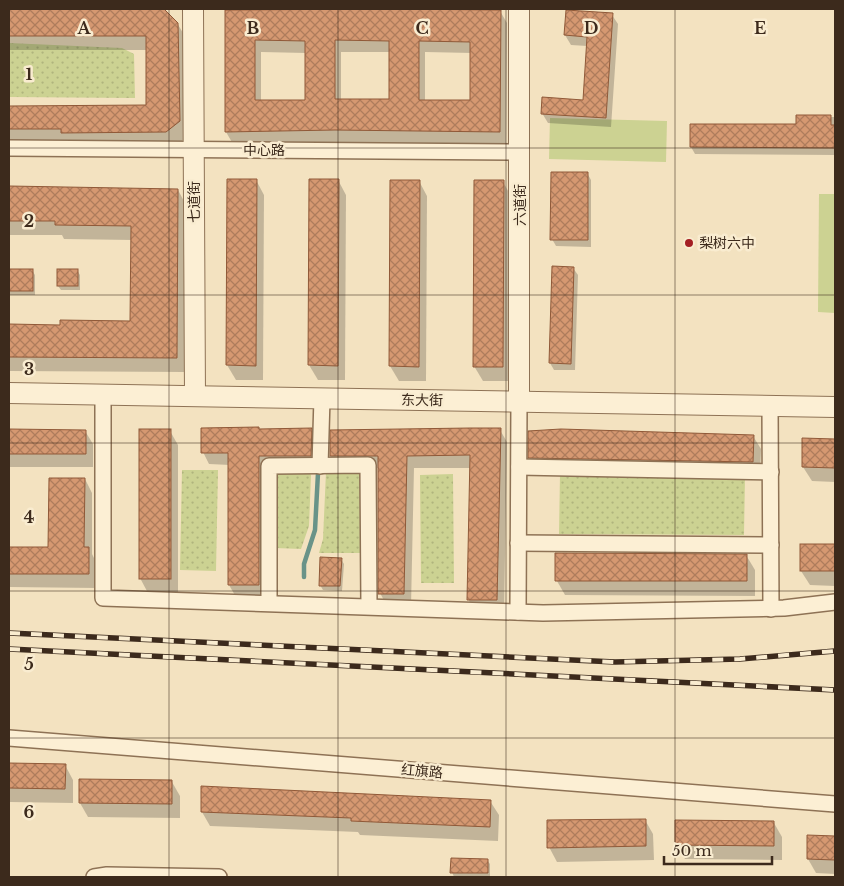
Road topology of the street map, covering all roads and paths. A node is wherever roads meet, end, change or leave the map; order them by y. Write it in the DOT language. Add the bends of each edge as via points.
graph roads {
  1 [pos="193,9"];
  2 [pos="519,9"];
  3 [pos="9,148"];
  4 [pos="194,149"];
  5 [pos="520,152"];
  6 [pos="9,393"];
  7 [pos="103,395"];
  8 [pos="195,396"];
  9 [pos="322,398"];
  10 [pos="519,401"];
  11 [pos="770,406"];
  12 [pos="835,407"];
  13 [pos="320,466"];
  14 [pos="519,467"];
  15 [pos="770,472"];
  16 [pos="518,543"];
  17 [pos="771,545"];
  18 [pos="835,602"];
  19 [pos="269,603"];
  20 [pos="369,606"];
  21 [pos="771,608"];
  22 [pos="518,612"];
  23 [pos="9,738"];
  24 [pos="835,804"];
  25 [pos="94,877"];
  26 [pos="219,877"];
  1 -- 4 [label="street, 七道街"];
  2 -- 5 [label="street, 六道街"];
  3 -- 4 [label="street, 中心路"];
  4 -- 5 [label="street, 中心路"];
  4 -- 8 [label="street, 七道街"];
  5 -- 10 [label="street, 六道街"];
  6 -- 7 [label="street, 东大街"];
  7 -- 8 [label="street, 东大街"];
  7 -- 19 [label="street" via="102,598"];
  8 -- 9 [label="street, 东大街"];
  9 -- 10 [label="street, 东大街"];
  9 -- 13 [label="street"];
  10 -- 11 [label="street, 东大街"];
  10 -- 14 [label="street"];
  11 -- 12 [label="street, 东大街"];
  11 -- 15 [label="street"];
  13 -- 19 [label="street" via="269,466"];
  13 -- 20 [label="street" via="368,465"];
  14 -- 15 [label="street"];
  14 -- 16 [label="street"];
  15 -- 17 [label="street"];
  16 -- 17 [label="street"];
  16 -- 22 [label="street"];
  17 -- 21 [label="street"];
  18 -- 21 [label="street"];
  19 -- 20 [label="street"];
  20 -- 22 [label="street"];
  21 -- 22 [label="street"];
  23 -- 24 [label="street, 红旗路"];
  25 -- 26 [label="street" via="107,874"];
}
